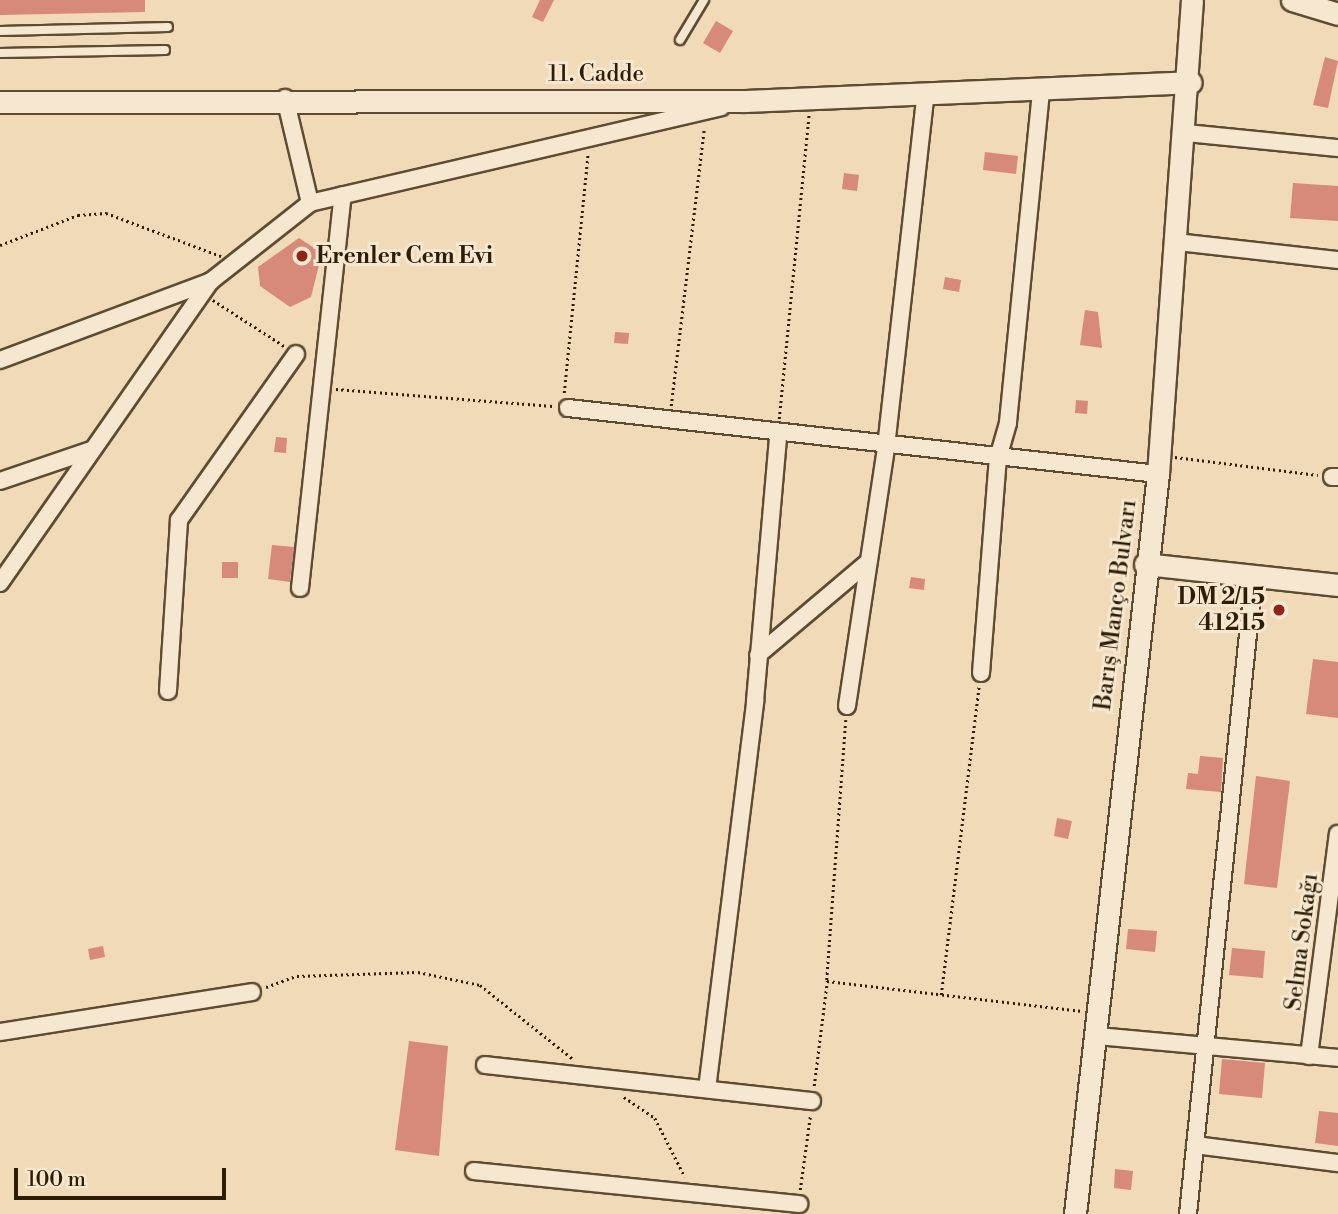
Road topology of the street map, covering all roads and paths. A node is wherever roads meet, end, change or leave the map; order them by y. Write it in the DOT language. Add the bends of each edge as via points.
graph roads {
  1 [pos="704,0"];
  2 [pos="1192,0"];
  3 [pos="1292,0"];
  4 [pos="1338,14"];
  5 [pos="168,27"];
  6 [pos="0,31"];
  7 [pos="680,40"];
  8 [pos="165,50"];
  9 [pos="0,53"];
  10 [pos="1191,82"];
  11 [pos="1041,90"];
  12 [pos="926,93"];
  13 [pos="285,98"];
  14 [pos="811,98"];
  15 [pos="744,101"];
  16 [pos="0,102"];
  17 [pos="706,110"];
  18 [pos="1187,133"];
  19 [pos="589,139"];
  20 [pos="1338,148"];
  21 [pos="343,195"];
  22 [pos="310,203"];
  23 [pos="1177,242"];
  24 [pos="0,245"];
  25 [pos="232,260"];
  26 [pos="1338,260"];
  27 [pos="206,287"];
  28 [pos="296,354"];
  29 [pos="0,360"];
  30 [pos="325,388"];
  31 [pos="568,408"];
  32 [pos="669,421"];
  33 [pos="778,436"];
  34 [pos="886,447"];
  35 [pos="91,450"];
  36 [pos="998,458"];
  37 [pos="1158,464"];
  38 [pos="1335,477"];
  39 [pos="0,481"];
  40 [pos="868,562"];
  41 [pos="1145,564"];
  42 [pos="1254,576"];
  43 [pos="0,583"];
  44 [pos="1338,585"];
  45 [pos="300,587"];
  46 [pos="758,655"];
  47 [pos="981,673"];
  48 [pos="168,691"];
  49 [pos="847,706"];
  50 [pos="1338,837"];
  51 [pos="1332,949"];
  52 [pos="252,992"];
  53 [pos="941,995"];
  54 [pos="1099,1013"];
  55 [pos="0,1032"];
  56 [pos="1097,1036"];
  57 [pos="1203,1046"];
  58 [pos="1309,1056"];
  59 [pos="1338,1058"];
  60 [pos="485,1065"];
  61 [pos="587,1076"];
  62 [pos="707,1089"];
  63 [pos="612,1092"];
  64 [pos="812,1101"];
  65 [pos="1195,1145"];
  66 [pos="1338,1163"];
  67 [pos="474,1171"];
  68 [pos="692,1193"];
  69 [pos="799,1204"];
  70 [pos="1075,1214"];
  71 [pos="1188,1214"];
  1 -- 7 [label="lane"];
  2 -- 10 [label="street, Barış Manço Bulvarı"];
  3 -- 4 [label="street"];
  5 -- 6 [label="lane"];
  8 -- 9 [label="lane"];
  10 -- 11 [label="street, 11. Cadde"];
  10 -- 18 [label="street, Barış Manço Bulvarı"];
  11 -- 12 [label="street, 11. Cadde"];
  11 -- 36 [label="street" via="1008,422"];
  12 -- 14 [label="street, 11. Cadde"];
  12 -- 34 [label="street"];
  13 -- 15 [label="street, 11. Cadde"];
  13 -- 16 [label="street, 11. Cadde"];
  13 -- 22 [label="street"];
  14 -- 15 [label="street, 11. Cadde"];
  14 -- 33 [label="path"];
  15 -- 17 [label="street"];
  17 -- 19 [label="street"];
  17 -- 32 [label="path"];
  18 -- 20 [label="street"];
  18 -- 23 [label="street, Barış Manço Bulvarı"];
  19 -- 21 [label="street"];
  19 -- 30 [label="path" via="562,407"];
  21 -- 22 [label="street"];
  21 -- 30 [label="street"];
  22 -- 25 [label="street"];
  23 -- 26 [label="street"];
  23 -- 37 [label="street, Barış Manço Bulvarı"];
  24 -- 25 [label="path" via="78,215 106,213"];
  25 -- 27 [label="street"];
  27 -- 28 [label="path"];
  27 -- 29 [label="street"];
  27 -- 35 [label="street"];
  28 -- 48 [label="street" via="179,520"];
  30 -- 45 [label="street"];
  31 -- 32 [label="street"];
  32 -- 33 [label="street"];
  33 -- 34 [label="street"];
  33 -- 46 [label="street"];
  34 -- 36 [label="street"];
  34 -- 40 [label="street"];
  35 -- 39 [label="street"];
  35 -- 43 [label="street"];
  36 -- 37 [label="street"];
  36 -- 47 [label="street"];
  37 -- 38 [label="path"];
  37 -- 41 [label="street, Barış Manço Bulvarı"];
  40 -- 46 [label="street"];
  40 -- 49 [label="street"];
  41 -- 42 [label="street"];
  41 -- 54 [label="street, Barış Manço Bulvarı"];
  42 -- 44 [label="street"];
  42 -- 57 [label="street"];
  46 -- 62 [label="street"];
  47 -- 53 [label="path"];
  49 -- 53 [label="path" via="827,981"];
  50 -- 51 [label="street, Selma Sokağı"];
  51 -- 58 [label="street, Selma Sokağı"];
  52 -- 55 [label="street"];
  52 -- 61 [label="path" via="297,976 418,972 480,985"];
  53 -- 54 [label="path"];
  54 -- 56 [label="street, Barış Manço Bulvarı"];
  56 -- 57 [label="street"];
  56 -- 70 [label="street, Barış Manço Bulvarı"];
  57 -- 58 [label="street"];
  57 -- 65 [label="street"];
  58 -- 59 [label="street"];
  60 -- 61 [label="street"];
  61 -- 62 [label="street"];
  62 -- 64 [label="street"];
  63 -- 68 [label="path" via="655,1118"];
  65 -- 66 [label="street"];
  65 -- 71 [label="street"];
  67 -- 68 [label="street"];
  68 -- 69 [label="street"];
}
